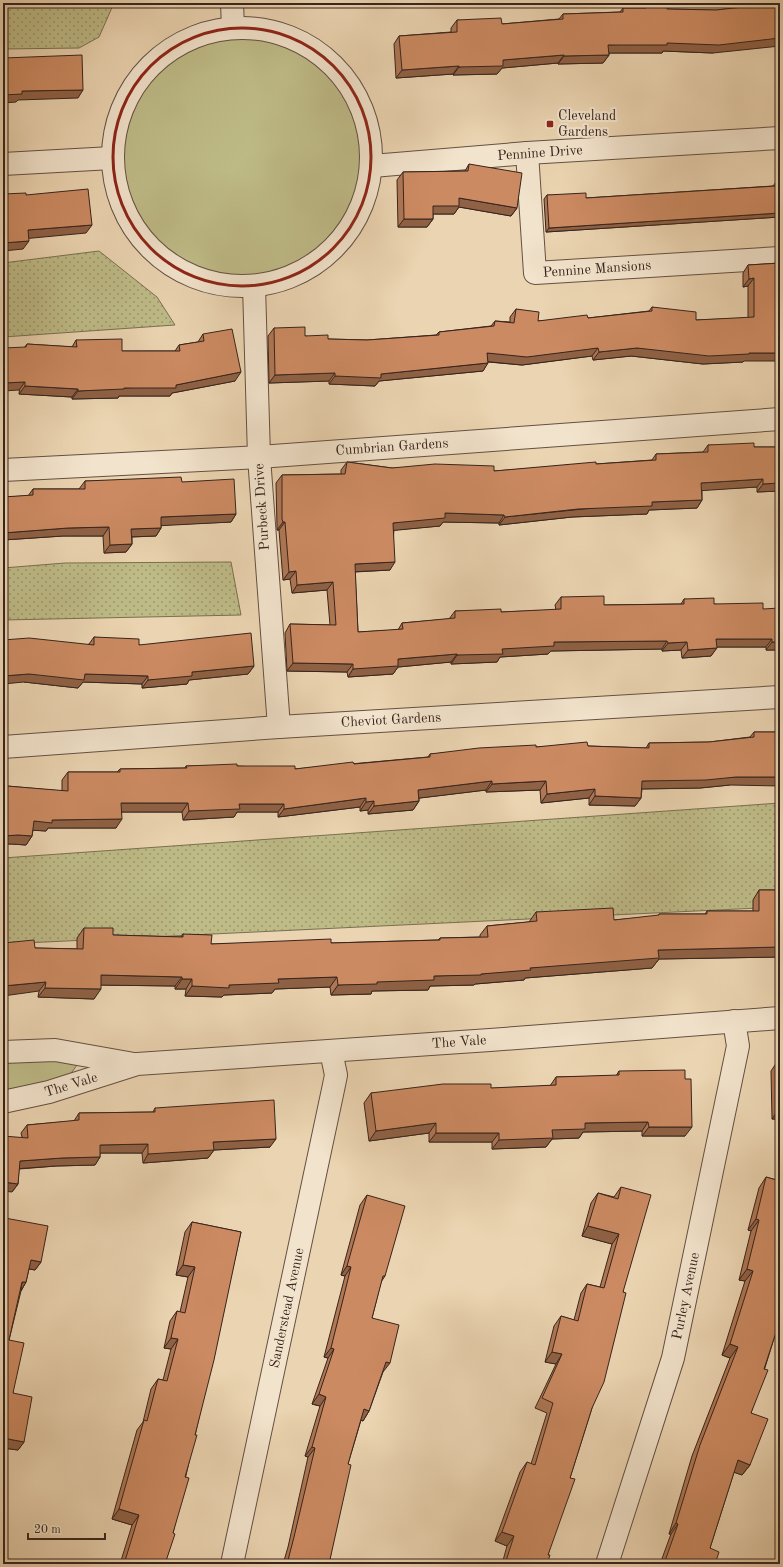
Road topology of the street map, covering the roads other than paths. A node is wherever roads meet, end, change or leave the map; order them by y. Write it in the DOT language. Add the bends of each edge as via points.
graph roads {
  1 [pos="232,3"];
  2 [pos="233,27"];
  3 [pos="780,138"];
  4 [pos="527,153"];
  5 [pos="112,158"];
  6 [pos="3,164"];
  7 [pos="372,166"];
  8 [pos="780,258"];
  9 [pos="254,286"];
  10 [pos="780,419"];
  11 [pos="259,457"];
  12 [pos="3,470"];
  13 [pos="780,697"];
  14 [pos="279,727"];
  15 [pos="3,747"];
  16 [pos="780,1018"];
  17 [pos="734,1021"];
  18 [pos="331,1051"];
  19 [pos="3,1052"];
  20 [pos="137,1064"];
  21 [pos="3,1102"];
  22 [pos="232,1564"];
  23 [pos="607,1564"];
  1 -- 2 [label="street"];
  2 -- 5 [label="street" via="176,45 143,72 120,112"];
  2 -- 7 [label="street" via="276,31 320,52 356,93 369,126"];
  3 -- 4 [label="street, Pennine Drive"];
  4 -- 7 [label="street, Pennine Drive"];
  4 -- 8 [label="street, Pennine Mansions" via="534,273"];
  5 -- 6 [label="street"];
  5 -- 9 [label="street" via="126,214 152,251 184,273 227,286"];
  7 -- 9 [label="street" via="363,206 333,250 296,276"];
  9 -- 11 [label="street, Purbeck Drive"];
  10 -- 11 [label="street, Cumbrian Gardens"];
  11 -- 12 [label="street, Cumbrian Gardens"];
  11 -- 14 [label="street, Purbeck Drive"];
  13 -- 14 [label="street, Cheviot Gardens"];
  14 -- 15 [label="street, Cheviot Gardens"];
  16 -- 17 [label="street, The Vale"];
  17 -- 18 [label="street, The Vale"];
  17 -- 23 [label="street, Purley Avenue" via="738,1046 673,1358"];
  18 -- 20 [label="street, The Vale"];
  18 -- 22 [label="street, Sanderstead Avenue" via="336,1075"];
  19 -- 20 [label="street, The Vale" via="55,1050"];
  20 -- 21 [label="street, The Vale" via="49,1092"];
}
